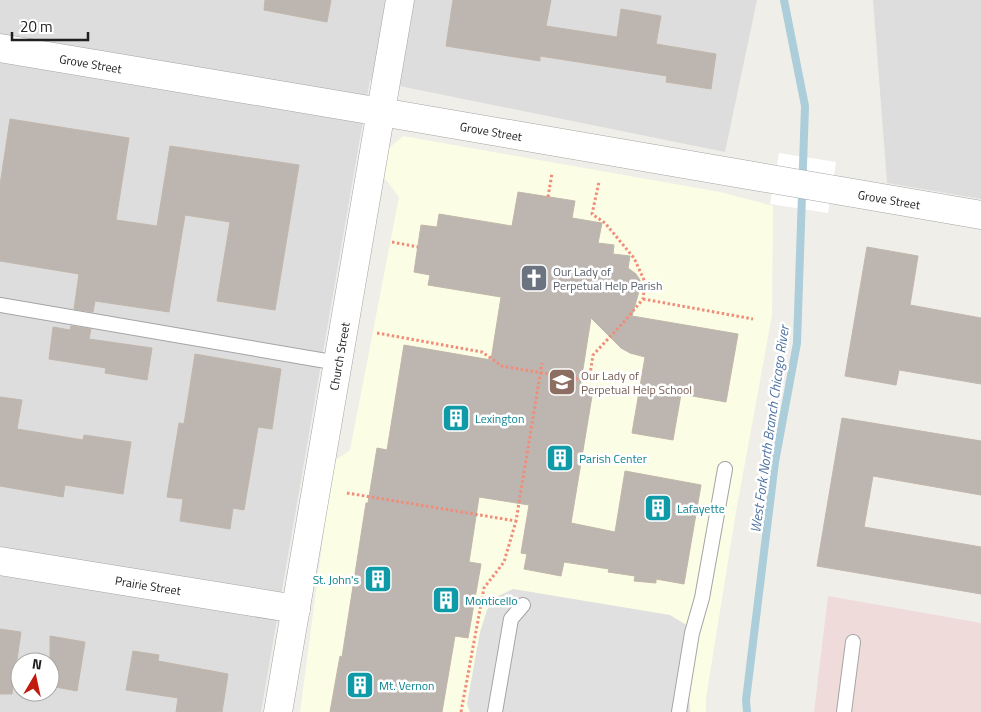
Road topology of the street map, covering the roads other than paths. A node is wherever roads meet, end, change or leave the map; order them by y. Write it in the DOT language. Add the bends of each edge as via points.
graph roads {
  1 [pos="400,0"];
  2 [pos="0,48"];
  3 [pos="381,112"];
  4 [pos="981,215"];
  5 [pos="0,305"];
  6 [pos="338,363"];
  7 [pos="725,469"];
  8 [pos="0,561"];
  9 [pos="522,605"];
  10 [pos="296,609"];
  11 [pos="853,642"];
  12 [pos="278,712"];
  13 [pos="495,712"];
  14 [pos="679,712"];
  15 [pos="844,712"];
  1 -- 3 [label="street, Church Street"];
  2 -- 3 [label="street, Grove Street"];
  3 -- 4 [label="street, Grove Street"];
  3 -- 6 [label="street, Church Street"];
  5 -- 6 [label="lane"];
  6 -- 10 [label="street, Church Street"];
  7 -- 14 [label="lane"];
  8 -- 10 [label="street, Prairie Street"];
  9 -- 13 [label="lane" via="511,619"];
  10 -- 12 [label="street, Church Street"];
  11 -- 15 [label="lane"];
}
